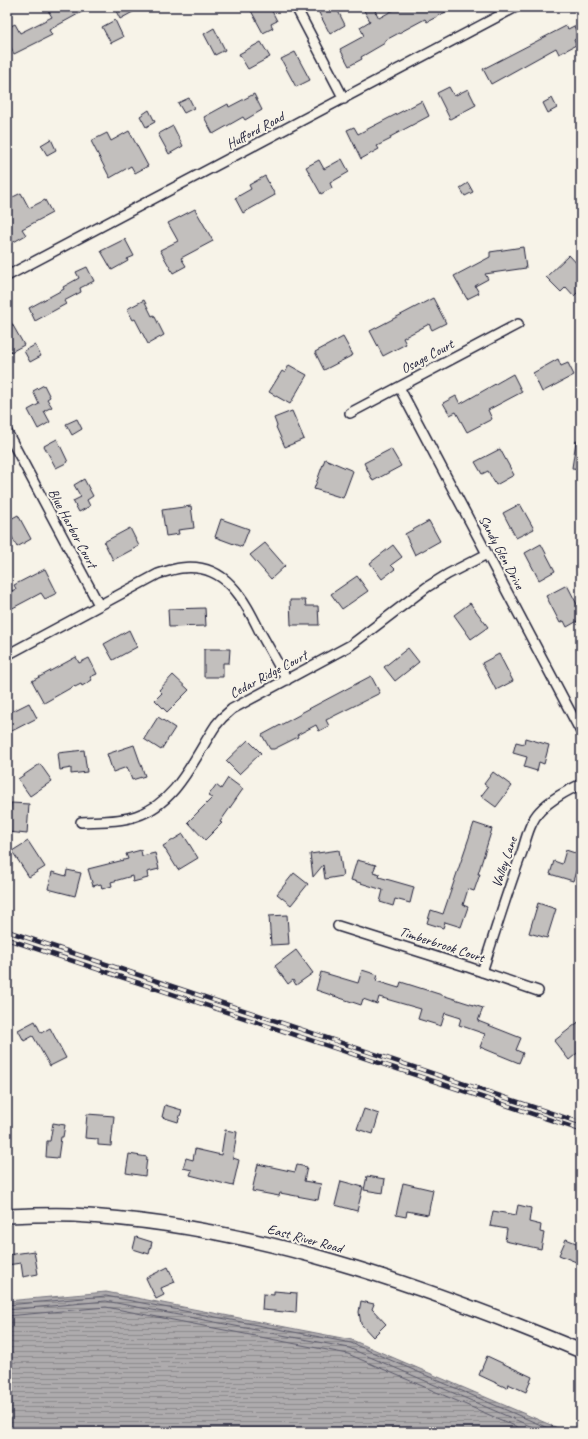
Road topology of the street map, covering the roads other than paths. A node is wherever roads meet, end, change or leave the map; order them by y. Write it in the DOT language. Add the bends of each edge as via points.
graph roads {
  1 [pos="296,7"];
  2 [pos="516,7"];
  3 [pos="344,99"];
  4 [pos="7,276"];
  5 [pos="518,324"];
  6 [pos="399,386"];
  7 [pos="350,413"];
  8 [pos="7,432"];
  9 [pos="487,554"];
  10 [pos="99,605"];
  11 [pos="7,655"];
  12 [pos="287,680"];
  13 [pos="581,732"];
  14 [pos="581,784"];
  15 [pos="81,822"];
  16 [pos="338,926"];
  17 [pos="482,972"];
  18 [pos="538,991"];
  19 [pos="7,1216"];
  20 [pos="581,1351"];
  1 -- 3 [label="street"];
  2 -- 3 [label="street, Hufford Road"];
  3 -- 4 [label="street, Hufford Road"];
  5 -- 6 [label="street, Osage Court"];
  6 -- 7 [label="street, Osage Court"];
  6 -- 9 [label="street, Sandy Glen Drive"];
  8 -- 10 [label="street, Blue Harbor Court"];
  9 -- 12 [label="street, Cedar Ridge Court" via="427,587 351,645"];
  9 -- 13 [label="street, Sandy Glen Drive"];
  10 -- 11 [label="street"];
  10 -- 12 [label="street" via="158,574 173,569 197,567 210,571 230,584 241,596"];
  12 -- 15 [label="street, Cedar Ridge Court" via="232,709 222,718 183,778 173,791 153,808 127,818"];
  14 -- 17 [label="street, Valley Lane" via="552,801 537,815 513,877"];
  16 -- 17 [label="street, Timberbrook Court"];
  17 -- 18 [label="street, Timberbrook Court"];
  19 -- 20 [label="main road, East River Road" via="72,1215 168,1224 287,1249 433,1293"];
}
